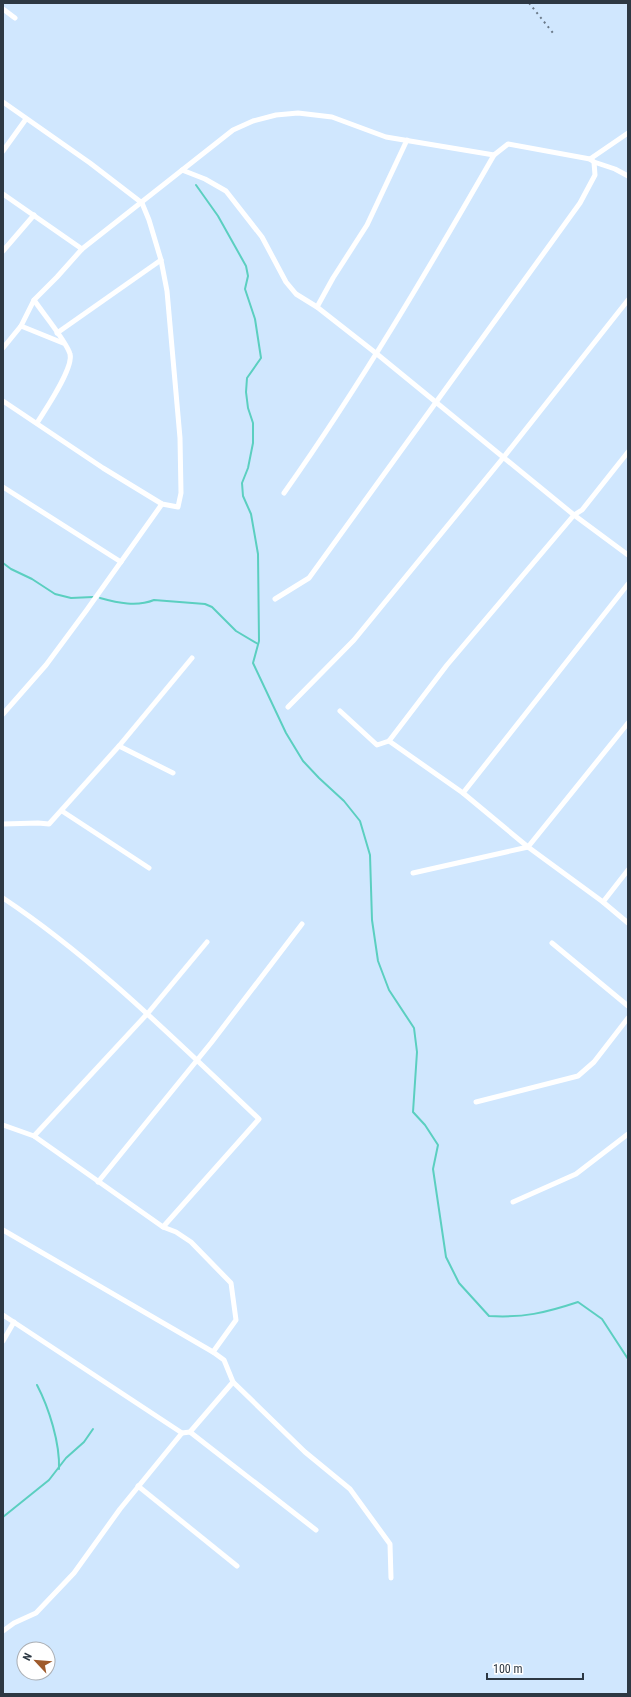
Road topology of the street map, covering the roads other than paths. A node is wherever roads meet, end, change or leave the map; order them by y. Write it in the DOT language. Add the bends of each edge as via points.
graph roads {
  1 [pos="3,10"];
  2 [pos="15,18"];
  3 [pos="3,102"];
  4 [pos="26,119"];
  5 [pos="628,133"];
  6 [pos="406,140"];
  7 [pos="3,151"];
  8 [pos="494,155"];
  9 [pos="592,161"];
  10 [pos="182,170"];
  11 [pos="628,176"];
  12 [pos="3,194"];
  13 [pos="142,203"];
  14 [pos="34,215"];
  15 [pos="82,249"];
  16 [pos="3,251"];
  17 [pos="161,260"];
  18 [pos="34,300"];
  19 [pos="628,300"];
  20 [pos="317,307"];
  21 [pos="21,326"];
  22 [pos="57,333"];
  23 [pos="64,344"];
  24 [pos="3,348"];
  25 [pos="377,354"];
  26 [pos="3,401"];
  27 [pos="436,402"];
  28 [pos="37,423"];
  29 [pos="628,452"];
  30 [pos="503,458"];
  31 [pos="3,487"];
  32 [pos="284,493"];
  33 [pos="162,504"];
  34 [pos="574,515"];
  35 [pos="628,555"];
  36 [pos="121,562"];
  37 [pos="628,584"];
  38 [pos="275,599"];
  39 [pos="192,658"];
  40 [pos="288,707"];
  41 [pos="340,711"];
  42 [pos="3,714"];
  43 [pos="628,723"];
  44 [pos="389,741"];
  45 [pos="119,746"];
  46 [pos="173,773"];
  47 [pos="463,793"];
  48 [pos="62,811"];
  49 [pos="3,824"];
  50 [pos="528,847"];
  51 [pos="150,868"];
  52 [pos="628,870"];
  53 [pos="413,873"];
  54 [pos="3,898"];
  55 [pos="603,902"];
  56 [pos="628,923"];
  57 [pos="302,924"];
  58 [pos="207,942"];
  59 [pos="552,943"];
  60 [pos="628,1006"];
  61 [pos="148,1013"];
  62 [pos="628,1018"];
  63 [pos="197,1061"];
  64 [pos="476,1102"];
  65 [pos="3,1125"];
  66 [pos="628,1134"];
  67 [pos="34,1136"];
  68 [pos="98,1182"];
  69 [pos="513,1202"];
  70 [pos="163,1227"];
  71 [pos="3,1230"];
  72 [pos="3,1315"];
  73 [pos="14,1322"];
  74 [pos="3,1341"];
  75 [pos="213,1352"];
  76 [pos="233,1382"];
  77 [pos="190,1432"];
  78 [pos="182,1433"];
  79 [pos="138,1486"];
  80 [pos="316,1530"];
  81 [pos="237,1566"];
  82 [pos="391,1578"];
  83 [pos="3,1631"];
  1 -- 2 [label="street"];
  3 -- 4 [label="street"];
  4 -- 7 [label="street"];
  4 -- 13 [label="street"];
  5 -- 9 [label="street"];
  6 -- 8 [label="street"];
  6 -- 10 [label="street" via="368,132 332,117 298,113 276,115 252,121 233,130"];
  6 -- 20 [label="street" via="367,226"];
  8 -- 9 [label="street" via="508,144"];
  8 -- 25 [label="street"];
  9 -- 11 [label="street"];
  9 -- 27 [label="street" via="595,176 580,203"];
  10 -- 13 [label="street"];
  10 -- 20 [label="street" via="226,191 262,237 286,282 296,294"];
  12 -- 14 [label="street"];
  13 -- 15 [label="street"];
  13 -- 17 [label="street"];
  14 -- 15 [label="street"];
  14 -- 16 [label="street"];
  15 -- 18 [label="street"];
  17 -- 22 [label="street"];
  17 -- 33 [label="street" via="180,438 181,493 178,507"];
  18 -- 21 [label="street"];
  18 -- 22 [label="street"];
  19 -- 30 [label="street"];
  20 -- 25 [label="street"];
  21 -- 23 [label="street"];
  21 -- 24 [label="street"];
  22 -- 23 [label="street"];
  23 -- 28 [label="street" via="70,355 68,370"];
  25 -- 27 [label="street"];
  25 -- 32 [label="street" via="328,431"];
  26 -- 28 [label="street"];
  27 -- 30 [label="street"];
  27 -- 38 [label="street" via="309,578"];
  28 -- 33 [label="street"];
  29 -- 34 [label="street" via="582,510"];
  30 -- 34 [label="street"];
  30 -- 40 [label="street" via="354,640"];
  31 -- 36 [label="street"];
  33 -- 36 [label="street"];
  34 -- 35 [label="street"];
  34 -- 44 [label="street" via="447,664"];
  36 -- 42 [label="street" via="46,665"];
  37 -- 47 [label="street"];
  39 -- 45 [label="street"];
  41 -- 44 [label="street" via="378,745"];
  43 -- 50 [label="street"];
  44 -- 47 [label="street"];
  45 -- 46 [label="street"];
  45 -- 48 [label="street"];
  47 -- 50 [label="street"];
  48 -- 49 [label="street" via="49,824"];
  48 -- 51 [label="street"];
  50 -- 53 [label="street"];
  50 -- 55 [label="street"];
  52 -- 55 [label="street"];
  54 -- 61 [label="street" via="33,918"];
  55 -- 56 [label="street"];
  57 -- 63 [label="street"];
  58 -- 61 [label="street"];
  59 -- 60 [label="street"];
  61 -- 63 [label="street"];
  61 -- 67 [label="street"];
  62 -- 64 [label="street" via="594,1062 578,1076"];
  63 -- 68 [label="street"];
  63 -- 70 [label="street" via="259,1119"];
  65 -- 67 [label="street"];
  66 -- 69 [label="street" via="576,1174"];
  67 -- 68 [label="street"];
  68 -- 70 [label="street"];
  70 -- 75 [label="street" via="191,1242 231,1283 236,1320"];
  71 -- 75 [label="street"];
  72 -- 73 [label="street"];
  73 -- 74 [label="street"];
  73 -- 78 [label="street"];
  75 -- 76 [label="street" via="224,1360"];
  76 -- 77 [label="street"];
  76 -- 82 [label="street" via="305,1452 350,1489 390,1544"];
  77 -- 78 [label="street"];
  77 -- 80 [label="street"];
  78 -- 79 [label="street"];
  79 -- 81 [label="street"];
  79 -- 83 [label="street" via="74,1574 36,1613"];
}
